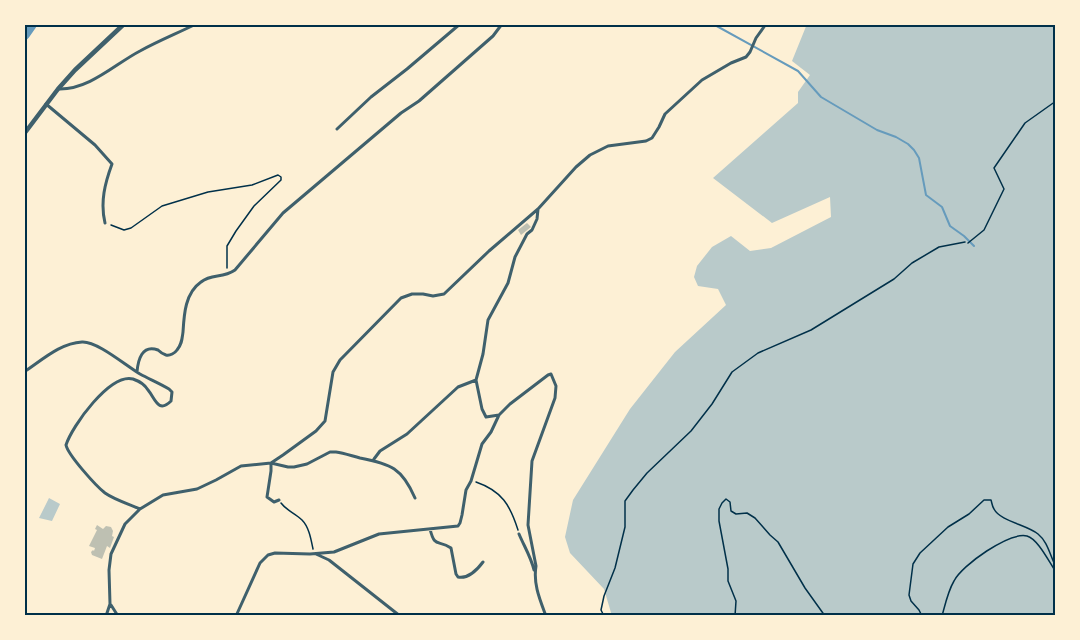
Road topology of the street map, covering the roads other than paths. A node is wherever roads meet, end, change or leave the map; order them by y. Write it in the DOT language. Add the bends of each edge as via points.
graph roads {
  1 [pos="124,24"];
  2 [pos="196,24"];
  3 [pos="460,24"];
  4 [pos="502,24"];
  5 [pos="766,24"];
  6 [pos="58,89"];
  7 [pos="46,104"];
  8 [pos="337,129"];
  9 [pos="24,134"];
  10 [pos="538,209"];
  11 [pos="105,223"];
  12 [pos="24,372"];
  13 [pos="137,372"];
  14 [pos="476,380"];
  15 [pos="499,415"];
  16 [pos="374,460"];
  17 [pos="271,463"];
  18 [pos="415,498"];
  19 [pos="279,500"];
  20 [pos="140,508"];
  21 [pos="430,528"];
  22 [pos="519,534"];
  23 [pos="314,553"];
  24 [pos="483,562"];
  25 [pos="535,572"];
  26 [pos="110,604"];
  27 [pos="106,616"];
  28 [pos="118,616"];
  29 [pos="236,616"];
  30 [pos="400,616"];
  31 [pos="546,616"];
  1 -- 6 [label="street"];
  2 -- 6 [label="street" via="79,86"];
  3 -- 8 [label="street"];
  4 -- 13 [label="street" via="419,102 283,213 235,270 199,283 188,300 180,347 168,356 155,349 144,351"];
  5 -- 10 [label="street" via="746,57 702,80 665,114 652,138 608,146 590,155"];
  6 -- 7 [label="street"];
  7 -- 9 [label="street"];
  7 -- 11 [label="street" via="112,164 104,188"];
  10 -- 14 [label="street" via="537,219 515,257 508,283 488,320"];
  10 -- 17 [label="street" via="444,294 401,298 340,360 333,372 325,421"];
  12 -- 13 [label="street" via="62,347 84,342 99,347"];
  13 -- 20 [label="street" via="169,388 169,403 158,404 140,382 124,378 97,399 77,423 66,447 105,493"];
  14 -- 15 [label="street" via="486,417"];
  14 -- 16 [label="street" via="458,387"];
  15 -- 21 [label="street" via="482,444 466,490 460,523"];
  15 -- 25 [label="street" via="551,375 556,386 555,398 532,461 528,525"];
  16 -- 17 [label="street" via="330,452 294,467"];
  16 -- 18 [label="street" via="403,476"];
  17 -- 19 [label="street" via="267,497 274,502"];
  17 -- 20 [label="street" via="241,466 197,489 164,495"];
  20 -- 26 [label="street" via="125,524 111,554"];
  21 -- 23 [label="street" via="379,534 334,552"];
  21 -- 24 [label="street" via="435,542 451,548 458,578 465,578"];
  22 -- 25 [label="street"];
  23 -- 29 [label="street" via="275,553 264,558"];
  23 -- 30 [label="street" via="329,560"];
  25 -- 31 [label="street"];
  26 -- 27 [label="street"];
  26 -- 28 [label="street"];
}
